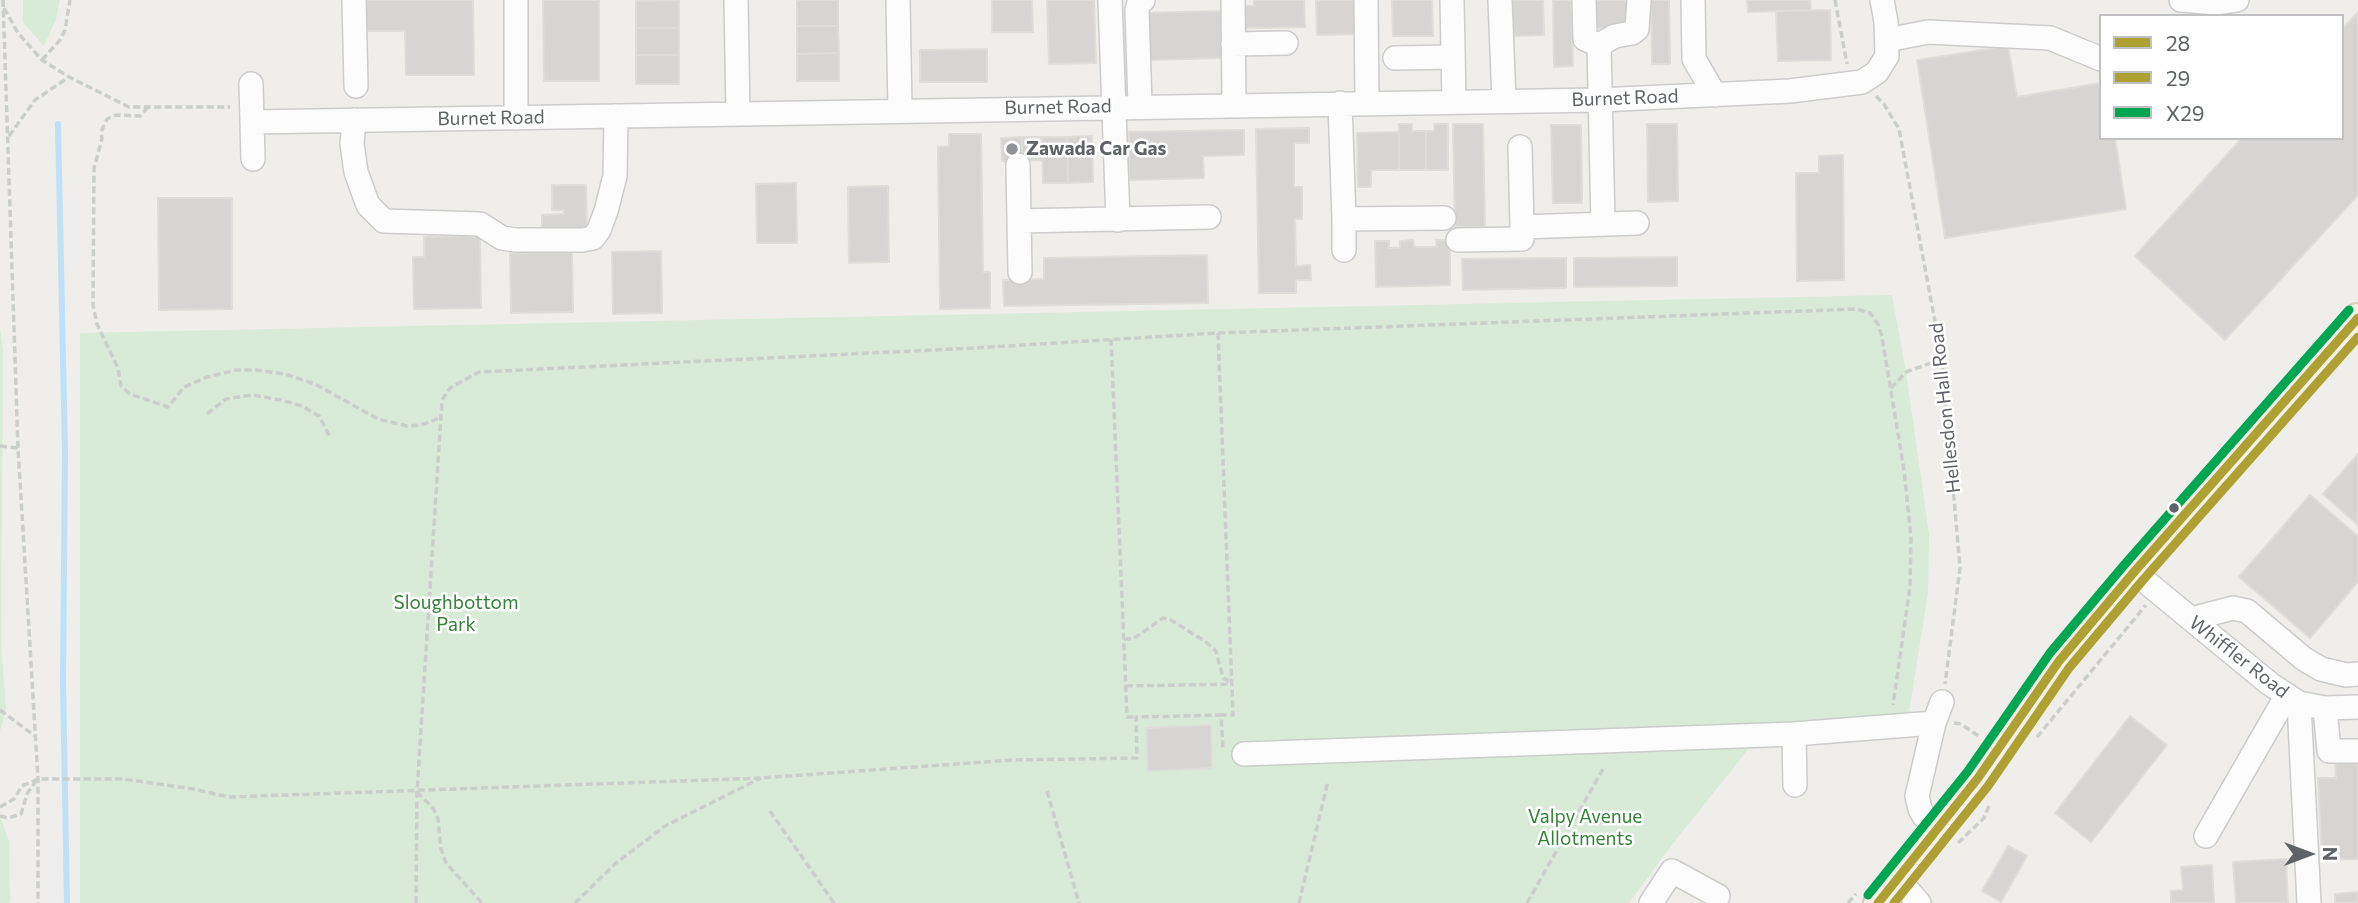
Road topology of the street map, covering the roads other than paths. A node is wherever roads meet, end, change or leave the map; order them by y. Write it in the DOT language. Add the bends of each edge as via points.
graph roads {
  1 [pos="354,0"];
  2 [pos="516,0"];
  3 [pos="736,0"];
  4 [pos="898,0"];
  5 [pos="1110,0"];
  6 [pos="1143,0"];
  7 [pos="1233,0"];
  8 [pos="1366,0"];
  9 [pos="1452,0"];
  10 [pos="1500,0"];
  11 [pos="1584,0"];
  12 [pos="1639,0"];
  13 [pos="1693,0"];
  14 [pos="1882,0"];
  15 [pos="2181,0"];
  16 [pos="2237,0"];
  17 [pos="1886,40"];
  18 [pos="1286,43"];
  19 [pos="1233,44"];
  20 [pos="1599,45"];
  21 [pos="1453,57"];
  22 [pos="1395,58"];
  23 [pos="2099,58"];
  24 [pos="251,84"];
  25 [pos="356,86"];
  26 [pos="1714,94"];
  27 [pos="1599,100"];
  28 [pos="1454,101"];
  29 [pos="1504,101"];
  30 [pos="1367,102"];
  31 [pos="1340,103"];
  32 [pos="1234,104"];
  33 [pos="1114,106"];
  34 [pos="1140,106"];
  35 [pos="900,110"];
  36 [pos="738,113"];
  37 [pos="252,114"];
  38 [pos="617,116"];
  39 [pos="516,118"];
  40 [pos="354,120"];
  41 [pos="1520,147"];
  42 [pos="253,159"];
  43 [pos="1018,165"];
  44 [pos="1209,217"];
  45 [pos="1444,218"];
  46 [pos="1343,219"];
  47 [pos="1118,220"];
  48 [pos="1019,221"];
  49 [pos="1603,223"];
  50 [pos="1637,223"];
  51 [pos="1522,227"];
  52 [pos="1458,240"];
  53 [pos="1345,250"];
  54 [pos="1020,272"];
  55 [pos="2358,318"];
  56 [pos="2134,572"];
  57 [pos="2191,619"];
  58 [pos="2358,674"];
  59 [pos="2293,699"];
  60 [pos="2358,707"];
  61 [pos="2325,708"];
  62 [pos="1794,734"];
  63 [pos="2358,751"];
  64 [pos="1244,754"];
  65 [pos="1795,785"];
  66 [pos="2206,836"];
  67 [pos="1947,837"];
  68 [pos="1898,879"];
  69 [pos="1718,896"];
  70 [pos="1651,903"];
  71 [pos="1878,903"];
  72 [pos="1919,903"];
  73 [pos="2309,903"];
  1 -- 25 [label="street"];
  2 -- 39 [label="street"];
  3 -- 36 [label="street"];
  4 -- 35 [label="street"];
  5 -- 33 [label="street"];
  6 -- 34 [label="street" via="1137,10"];
  7 -- 19 [label="street"];
  8 -- 30 [label="street"];
  9 -- 21 [label="street"];
  10 -- 29 [label="street"];
  11 -- 20 [label="street" via="1586,39"];
  12 -- 20 [label="street" via="1637,29"];
  13 -- 26 [label="street" via="1694,59"];
  14 -- 17 [label="street"];
  15 -- 16 [label="street" via="2217,4"];
  17 -- 23 [label="street" via="1928,32 2050,38"];
  17 -- 26 [label="street, Burnet Road" via="1887,56 1877,72 1857,83"];
  18 -- 19 [label="street"];
  19 -- 32 [label="street"];
  20 -- 27 [label="street"];
  21 -- 22 [label="street"];
  21 -- 28 [label="street"];
  24 -- 37 [label="street"];
  26 -- 27 [label="street, Burnet Road"];
  27 -- 29 [label="street, Burnet Road"];
  27 -- 49 [label="street"];
  28 -- 29 [label="street, Burnet Road"];
  28 -- 30 [label="street, Burnet Road"];
  30 -- 31 [label="street, Burnet Road"];
  31 -- 32 [label="street, Burnet Road"];
  31 -- 46 [label="street"];
  32 -- 34 [label="street, Burnet Road"];
  33 -- 34 [label="street, Burnet Road"];
  33 -- 35 [label="street, Burnet Road"];
  33 -- 47 [label="street"];
  35 -- 36 [label="street, Burnet Road"];
  36 -- 38 [label="street, Burnet Road"];
  37 -- 40 [label="street, Burnet Road"];
  37 -- 42 [label="street"];
  38 -- 39 [label="street, Burnet Road"];
  38 -- 40 [label="street" via="615,176 606,211 599,230 582,240 516,240 481,224 384,221 368,205 356,172"];
  39 -- 40 [label="street, Burnet Road"];
  41 -- 51 [label="street"];
  43 -- 48 [label="street"];
  44 -- 47 [label="street"];
  45 -- 46 [label="street"];
  46 -- 53 [label="street"];
  47 -- 48 [label="street"];
  48 -- 54 [label="street"];
  49 -- 50 [label="street"];
  49 -- 51 [label="street"];
  51 -- 52 [label="street" via="1522,239"];
  55 -- 56 [label="main road"];
  56 -- 57 [label="street, Whiffler Road"];
  56 -- 67 [label="main road" via="2059,662"];
  57 -- 58 [label="street" via="2233,608 2247,611 2321,669"];
  57 -- 59 [label="street, Whiffler Road"];
  59 -- 61 [label="street, Whiffler Road"];
  59 -- 66 [label="street"];
  59 -- 73 [label="street"];
  60 -- 61 [label="street, Whiffler Road"];
  61 -- 63 [label="street" via="2329,751"];
  62 -- 64 [label="street"];
  62 -- 65 [label="street"];
  62 -- 67 [label="street" via="1938,712 1917,796 1924,816"];
  67 -- 68 [label="main road"];
  68 -- 71 [label="main road"];
  68 -- 72 [label="street"];
  69 -- 70 [label="street" via="1672,871"];
}
